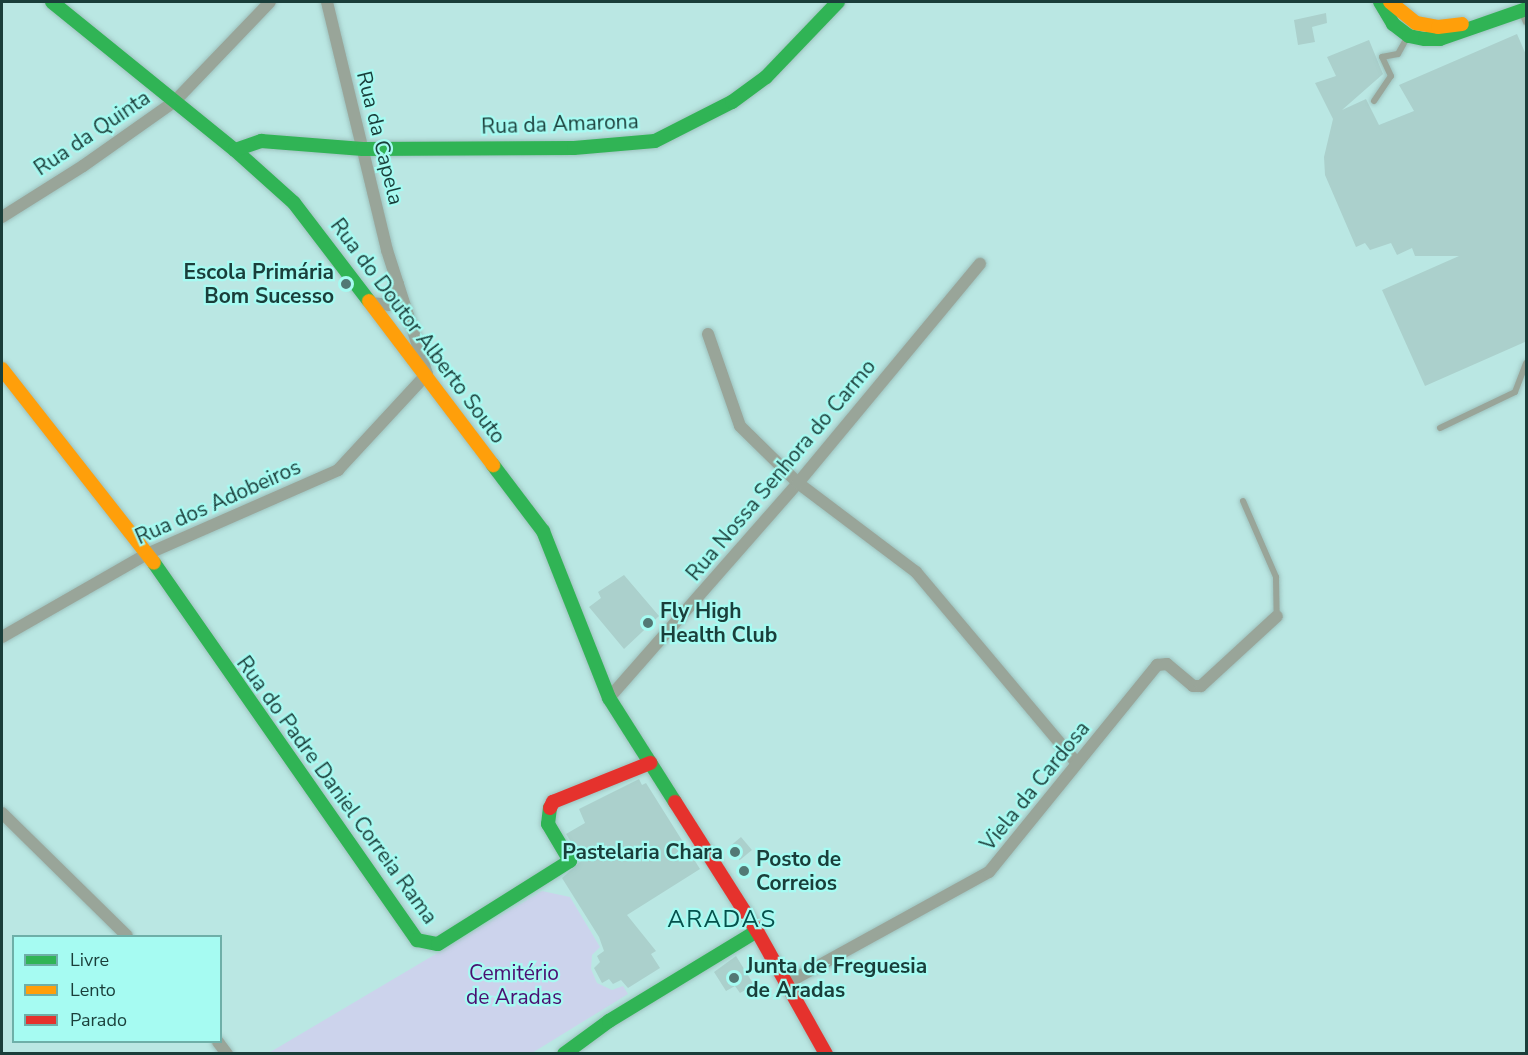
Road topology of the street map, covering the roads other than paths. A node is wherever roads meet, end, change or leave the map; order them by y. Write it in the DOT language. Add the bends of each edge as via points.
graph roads {
  1 [pos="52,2"];
  2 [pos="270,2"];
  3 [pos="327,2"];
  4 [pos="838,2"];
  5 [pos="1380,2"];
  6 [pos="1390,2"];
  7 [pos="1525,14"];
  8 [pos="1480,22"];
  9 [pos="1416,23"];
  10 [pos="1409,36"];
  11 [pos="175,101"];
  12 [pos="1374,101"];
  13 [pos="363,148"];
  14 [pos="235,150"];
  15 [pos="2,218"];
  16 [pos="980,264"];
  17 [pos="398,284"];
  18 [pos="371,303"];
  19 [pos="708,334"];
  20 [pos="1527,363"];
  21 [pos="2,369"];
  22 [pos="427,374"];
  23 [pos="1440,428"];
  24 [pos="798,483"];
  25 [pos="1243,501"];
  26 [pos="147,554"];
  27 [pos="1276,616"];
  28 [pos="2,637"];
  29 [pos="609,698"];
  30 [pos="1075,761"];
  31 [pos="650,763"];
  32 [pos="2,813"];
  33 [pos="757,931"];
  34 [pos="126,935"];
  35 [pos="787,982"];
  36 [pos="564,1053"];
  37 [pos="826,1053"];
  1 -- 11 [label="street, Rua do Doutor Alberto Souto"];
  2 -- 11 [label="street, Rua da Quinta"];
  3 -- 13 [label="street, Rua da Capela"];
  4 -- 13 [label="street, Rua da Amarona" via="766,77 732,102 655,141 574,148"];
  5 -- 10 [label="street" via="1393,24"];
  6 -- 9 [label="street"];
  7 -- 8 [label="street"];
  8 -- 9 [label="street" via="1438,27"];
  8 -- 10 [label="street" via="1440,39"];
  9 -- 10 [label="lane"];
  10 -- 12 [label="lane" via="1398,54 1382,57 1391,76"];
  11 -- 14 [label="street, Rua do Doutor Alberto Souto"];
  11 -- 15 [label="street, Rua da Quinta"];
  13 -- 14 [label="street, Rua da Amarona" via="261,141"];
  13 -- 17 [label="street, Rua da Capela"];
  14 -- 18 [label="street, Rua do Doutor Alberto Souto" via="294,203"];
  16 -- 24 [label="street, Rua Nossa Senhora do Carmo"];
  17 -- 18 [label="street" via="389,305"];
  17 -- 22 [label="street, Rua da Capela"];
  18 -- 22 [label="street, Rua do Doutor Alberto Souto"];
  19 -- 24 [label="street" via="740,426"];
  20 -- 23 [label="lane" via="1515,392"];
  21 -- 26 [label="street"];
  22 -- 26 [label="street, Rua dos Adobeiros" via="338,470"];
  22 -- 29 [label="street, Rua do Doutor Alberto Souto" via="543,531"];
  24 -- 29 [label="street, Rua Nossa Senhora do Carmo"];
  24 -- 30 [label="street" via="916,572"];
  25 -- 27 [label="lane" via="1276,577"];
  26 -- 28 [label="street, Rua dos Adobeiros"];
  26 -- 31 [label="street, Rua do Padre Daniel Correia Rama" via="417,940 428,945 438,944 570,861 548,824 547,813 553,802"];
  27 -- 30 [label="street, Viela da Cardosa" via="1201,686 1193,686 1167,664 1157,665 1093,746"];
  29 -- 31 [label="street, Rua do Doutor Alberto Souto"];
  30 -- 35 [label="street, Viela da Cardosa" via="989,872"];
  31 -- 33 [label="street, Rua do Doutor Alberto Souto"];
  32 -- 34 [label="street"];
  33 -- 35 [label="street, Rua do Doutor Alberto Souto"];
  33 -- 36 [label="street" via="609,1021"];
  35 -- 37 [label="street, Rua do Doutor Alberto Souto"];
}
